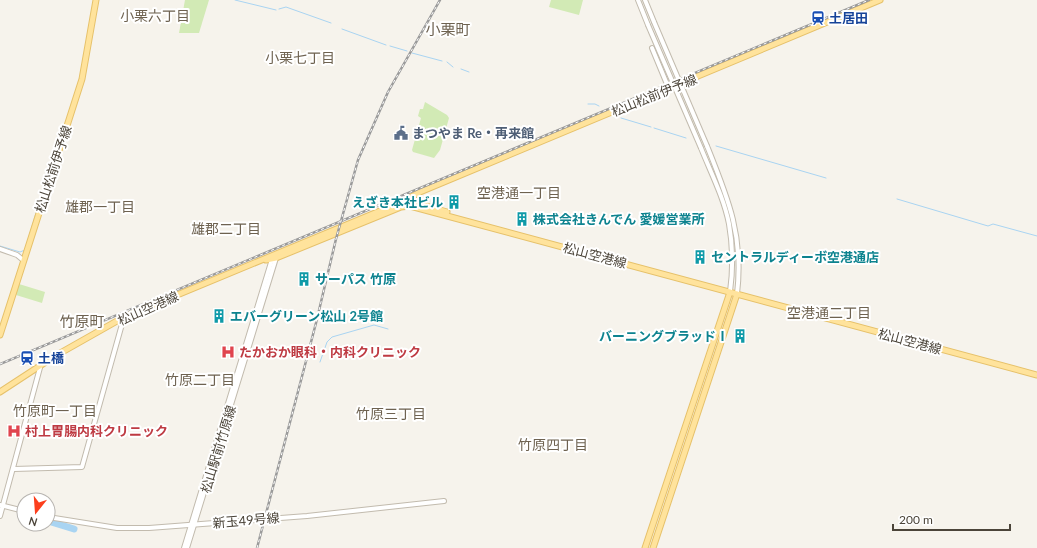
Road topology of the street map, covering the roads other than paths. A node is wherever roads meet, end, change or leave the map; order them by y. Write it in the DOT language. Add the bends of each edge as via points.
graph roads {
  1 [pos="96,0"];
  2 [pos="638,0"];
  3 [pos="645,0"];
  4 [pos="880,0"];
  5 [pos="652,48"];
  6 [pos="668,88"];
  7 [pos="409,202"];
  8 [pos="427,208"];
  9 [pos="483,224"];
  10 [pos="0,249"];
  11 [pos="275,256"];
  12 [pos="23,260"];
  13 [pos="730,292"];
  14 [pos="736,294"];
  15 [pos="124,317"];
  16 [pos="0,335"];
  17 [pos="41,364"];
  18 [pos="1037,375"];
  19 [pos="0,392"];
  20 [pos="14,469"];
  21 [pos="444,501"];
  22 [pos="2,508"];
  23 [pos="16,510"];
  24 [pos="0,516"];
  25 [pos="56,518"];
  26 [pos="193,524"];
  27 [pos="184,548"];
  28 [pos="187,548"];
  29 [pos="645,548"];
  30 [pos="653,548"];
  1 -- 12 [label="main road, 松山松前伊予線" via="82,79"];
  2 -- 13 [label="street, bridge" via="701,148 729,222 732,255"];
  3 -- 14 [label="street, bridge" via="724,188 737,233 739,256"];
  4 -- 6 [label="main road, 松山松前伊予線"];
  5 -- 6 [label="street"];
  6 -- 7 [label="main road, 松山松前伊予線" via="428,189"];
  7 -- 8 [label="main road"];
  7 -- 8 [label="main road, 松山空港線"];
  7 -- 11 [label="main road, 松山空港線"];
  8 -- 9 [label="main road, 松山空港線"];
  8 -- 9 [label="main road, 松山空港線"];
  9 -- 13 [label="main road, 松山空港線"];
  10 -- 12 [label="street"];
  11 -- 15 [label="main road, 松山空港線"];
  11 -- 26 [label="street, 松山駅前竹原線"];
  12 -- 16 [label="main road, 松山松前伊予線"];
  13 -- 14 [label="main road, 松山空港線"];
  13 -- 29 [label="main road"];
  14 -- 18 [label="main road, 松山空港線"];
  14 -- 30 [label="main road"];
  15 -- 17 [label="main road, 松山空港線"];
  15 -- 20 [label="street" via="82,467"];
  17 -- 19 [label="main road, 松山空港線"];
  17 -- 20 [label="street"];
  20 -- 22 [label="street"];
  21 -- 26 [label="street, 新玉49号線" via="307,516"];
  22 -- 23 [label="street"];
  22 -- 24 [label="street"];
  25 -- 26 [label="street, 新玉49号線" via="117,528"];
  26 -- 27 [label="street, 松山駅前竹原線"];
  26 -- 28 [label="street, 松山駅前竹原線"];
}
